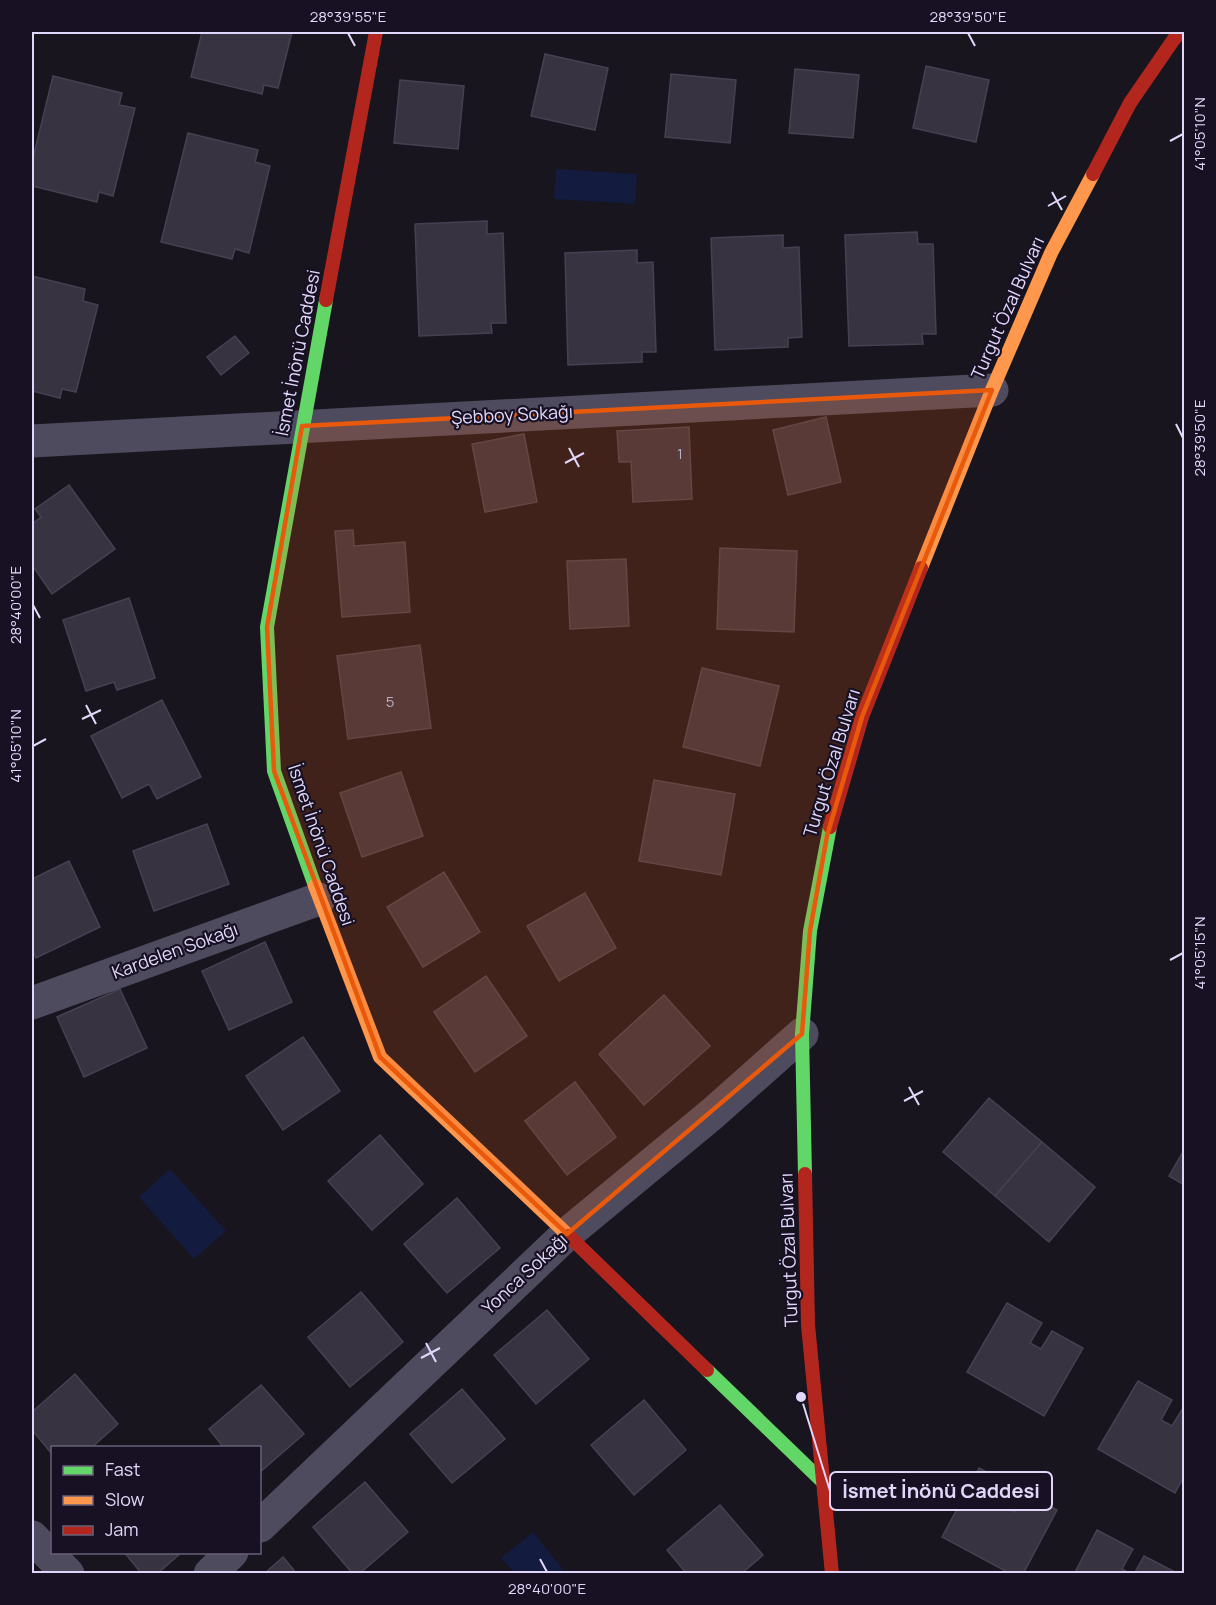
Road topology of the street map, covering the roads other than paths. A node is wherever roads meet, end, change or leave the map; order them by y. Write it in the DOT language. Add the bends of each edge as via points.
graph roads {
  1 [pos="376,32"];
  2 [pos="1181,32"];
  3 [pos="992,390"];
  4 [pos="302,426"];
  5 [pos="32,441"];
  6 [pos="319,899"];
  7 [pos="32,1003"];
  8 [pos="802,1034"];
  9 [pos="567,1234"];
  10 [pos="824,1483"];
  11 [pos="261,1525"];
  12 [pos="32,1537"];
  13 [pos="230,1554"];
  14 [pos="68,1574"];
  15 [pos="210,1574"];
  16 [pos="832,1574"];
  1 -- 4 [label="street, İsmet İnönü Caddesi"];
  2 -- 3 [label="street, Turgut Özal Bulvarı" via="1130,103 1051,253"];
  3 -- 4 [label="street, Şebboy Sokağı"];
  3 -- 8 [label="street, Turgut Özal Bulvarı" via="859,728 827,836 810,931"];
  4 -- 5 [label="street, Şebboy Sokağı"];
  4 -- 6 [label="street, İsmet İnönü Caddesi" via="267,627 274,771"];
  6 -- 7 [label="street, Kardelen Sokağı"];
  6 -- 9 [label="street, İsmet İnönü Caddesi" via="380,1057"];
  8 -- 9 [label="street, Yonca Sokağı"];
  8 -- 10 [label="street, Turgut Özal Bulvarı" via="808,1325"];
  9 -- 10 [label="street, İsmet İnönü Caddesi"];
  9 -- 11 [label="street, Yonca Sokağı"];
  10 -- 16 [label="street, Turgut Özal Bulvarı"];
  12 -- 14 [label="street"];
  13 -- 15 [label="street"];
}
